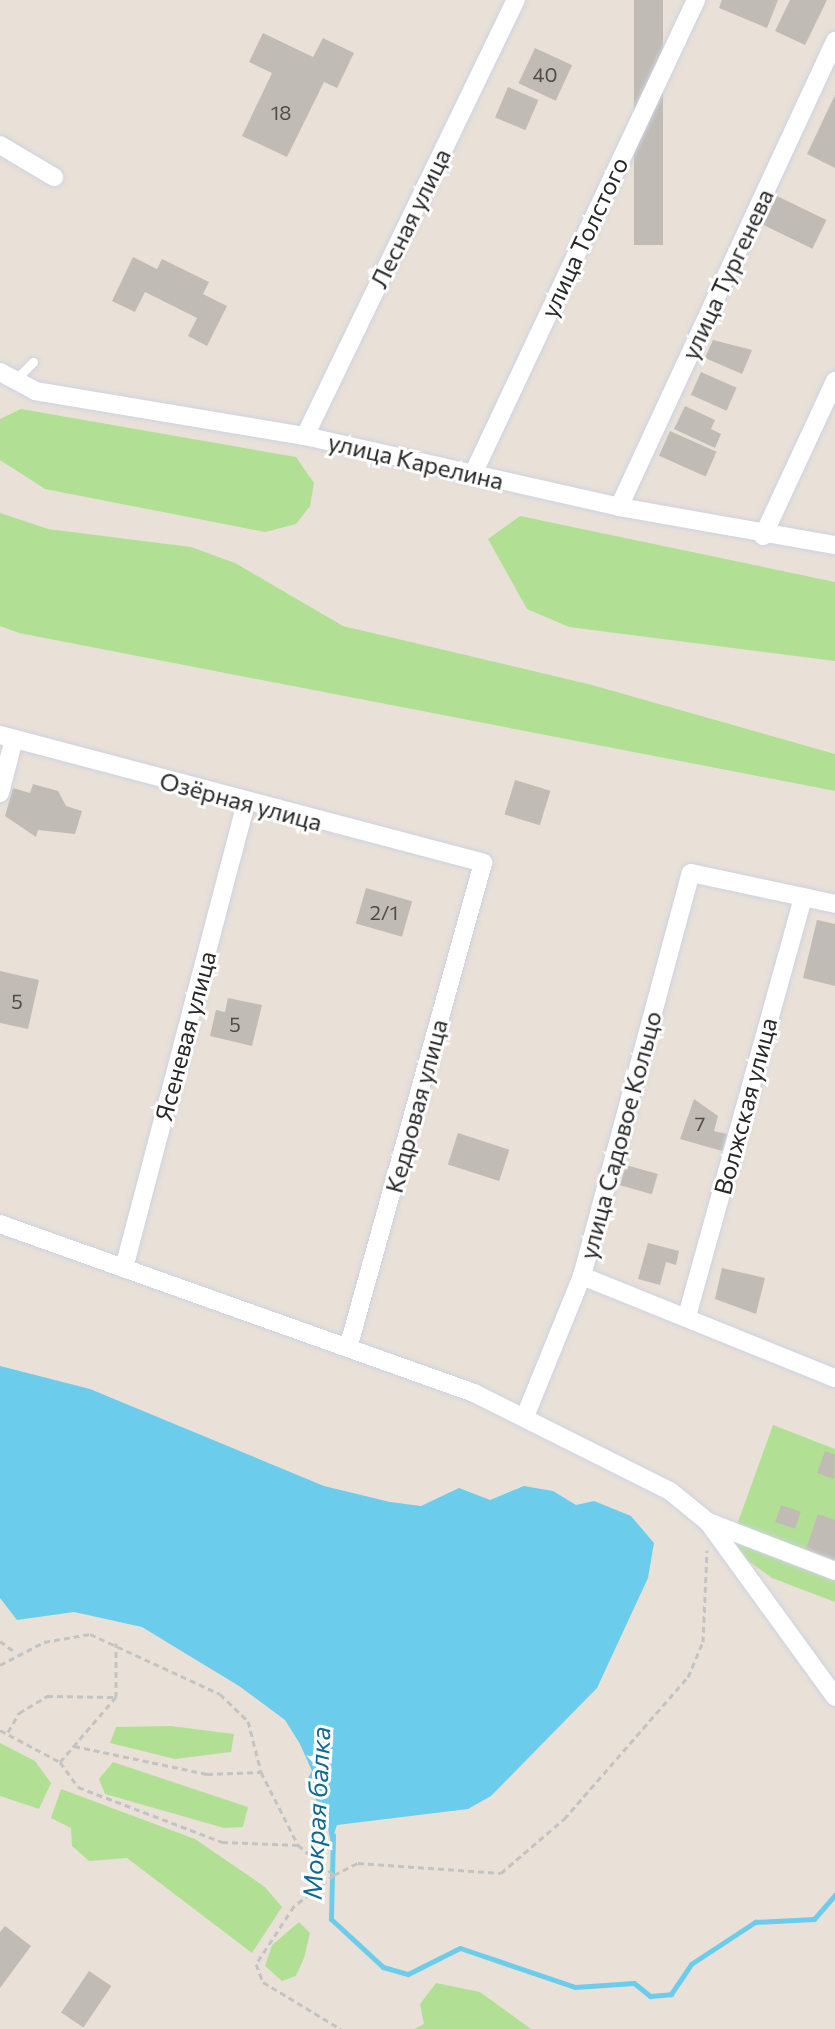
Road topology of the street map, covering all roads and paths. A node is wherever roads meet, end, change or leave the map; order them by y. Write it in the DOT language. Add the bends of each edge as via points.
graph roads {
  1 [pos="516,0"];
  2 [pos="696,0"];
  3 [pos="835,41"];
  4 [pos="0,145"];
  5 [pos="54,177"];
  6 [pos="33,362"];
  7 [pos="7,376"];
  8 [pos="835,381"];
  9 [pos="305,436"];
  10 [pos="473,474"];
  11 [pos="619,507"];
  12 [pos="763,536"];
  13 [pos="835,545"];
  14 [pos="7,737"];
  15 [pos="0,793"];
  16 [pos="246,804"];
  17 [pos="483,863"];
  18 [pos="803,897"];
  19 [pos="835,904"];
  20 [pos="0,1224"];
  21 [pos="124,1268"];
  22 [pos="582,1276"];
  23 [pos="687,1316"];
  24 [pos="348,1348"];
  25 [pos="835,1378"];
  26 [pos="526,1414"];
  27 [pos="708,1522"];
  28 [pos="835,1571"];
  29 [pos="0,1641"];
  30 [pos="116,1642"];
  31 [pos="16,1653"];
  32 [pos="0,1665"];
  33 [pos="116,1697"];
  34 [pos="835,1697"];
  35 [pos="0,1730"];
  36 [pos="8,1733"];
  37 [pos="74,1746"];
  38 [pos="60,1762"];
  39 [pos="261,1772"];
  40 [pos="298,1845"];
  41 [pos="334,1875"];
  42 [pos="341,2029"];
  1 -- 9 [label="street, Лесная улица"];
  2 -- 10 [label="street, улица Толстого"];
  3 -- 11 [label="street, улица Тургенева"];
  4 -- 5 [label="street"];
  6 -- 7 [label="lane"];
  7 -- 9 [label="street, улица Карелина" via="35,391"];
  8 -- 12 [label="street"];
  9 -- 10 [label="street, улица Карелина"];
  10 -- 11 [label="street, улица Карелина"];
  11 -- 12 [label="street, улица Карелина"];
  12 -- 13 [label="street, улица Карелина"];
  14 -- 15 [label="street"];
  14 -- 16 [label="street, Озёрная улица"];
  16 -- 17 [label="street, Озёрная улица"];
  16 -- 21 [label="street, Ясеневая улица"];
  17 -- 24 [label="street, Кедровая улица"];
  18 -- 19 [label="street, улица Садовое Кольцо"];
  18 -- 22 [label="street, улица Садовое Кольцо" via="691,873"];
  18 -- 23 [label="street, Волжская улица"];
  20 -- 21 [label="street"];
  21 -- 24 [label="street"];
  22 -- 23 [label="street, улица Садовое Кольцо"];
  22 -- 26 [label="street"];
  23 -- 25 [label="street, улица Садовое Кольцо"];
  24 -- 26 [label="street"];
  26 -- 27 [label="street" via="670,1491"];
  27 -- 28 [label="street"];
  27 -- 34 [label="street"];
  27 -- 41 [label="path" via="703,1642 688,1677 564,1819 501,1873 358,1863"];
  29 -- 31 [label="path"];
  30 -- 31 [label="path" via="90,1634"];
  30 -- 33 [label="path"];
  30 -- 39 [label="path" via="220,1694 248,1721"];
  31 -- 32 [label="path"];
  33 -- 36 [label="path" via="47,1696 19,1713"];
  33 -- 37 [label="path"];
  35 -- 36 [label="path"];
  36 -- 38 [label="path"];
  37 -- 38 [label="path"];
  37 -- 39 [label="path" via="207,1774"];
  38 -- 40 [label="path" via="78,1787 222,1842"];
  39 -- 40 [label="path"];
  40 -- 41 [label="path"];
  41 -- 42 [label="path" via="294,1906 256,1964 272,1989"];
}
